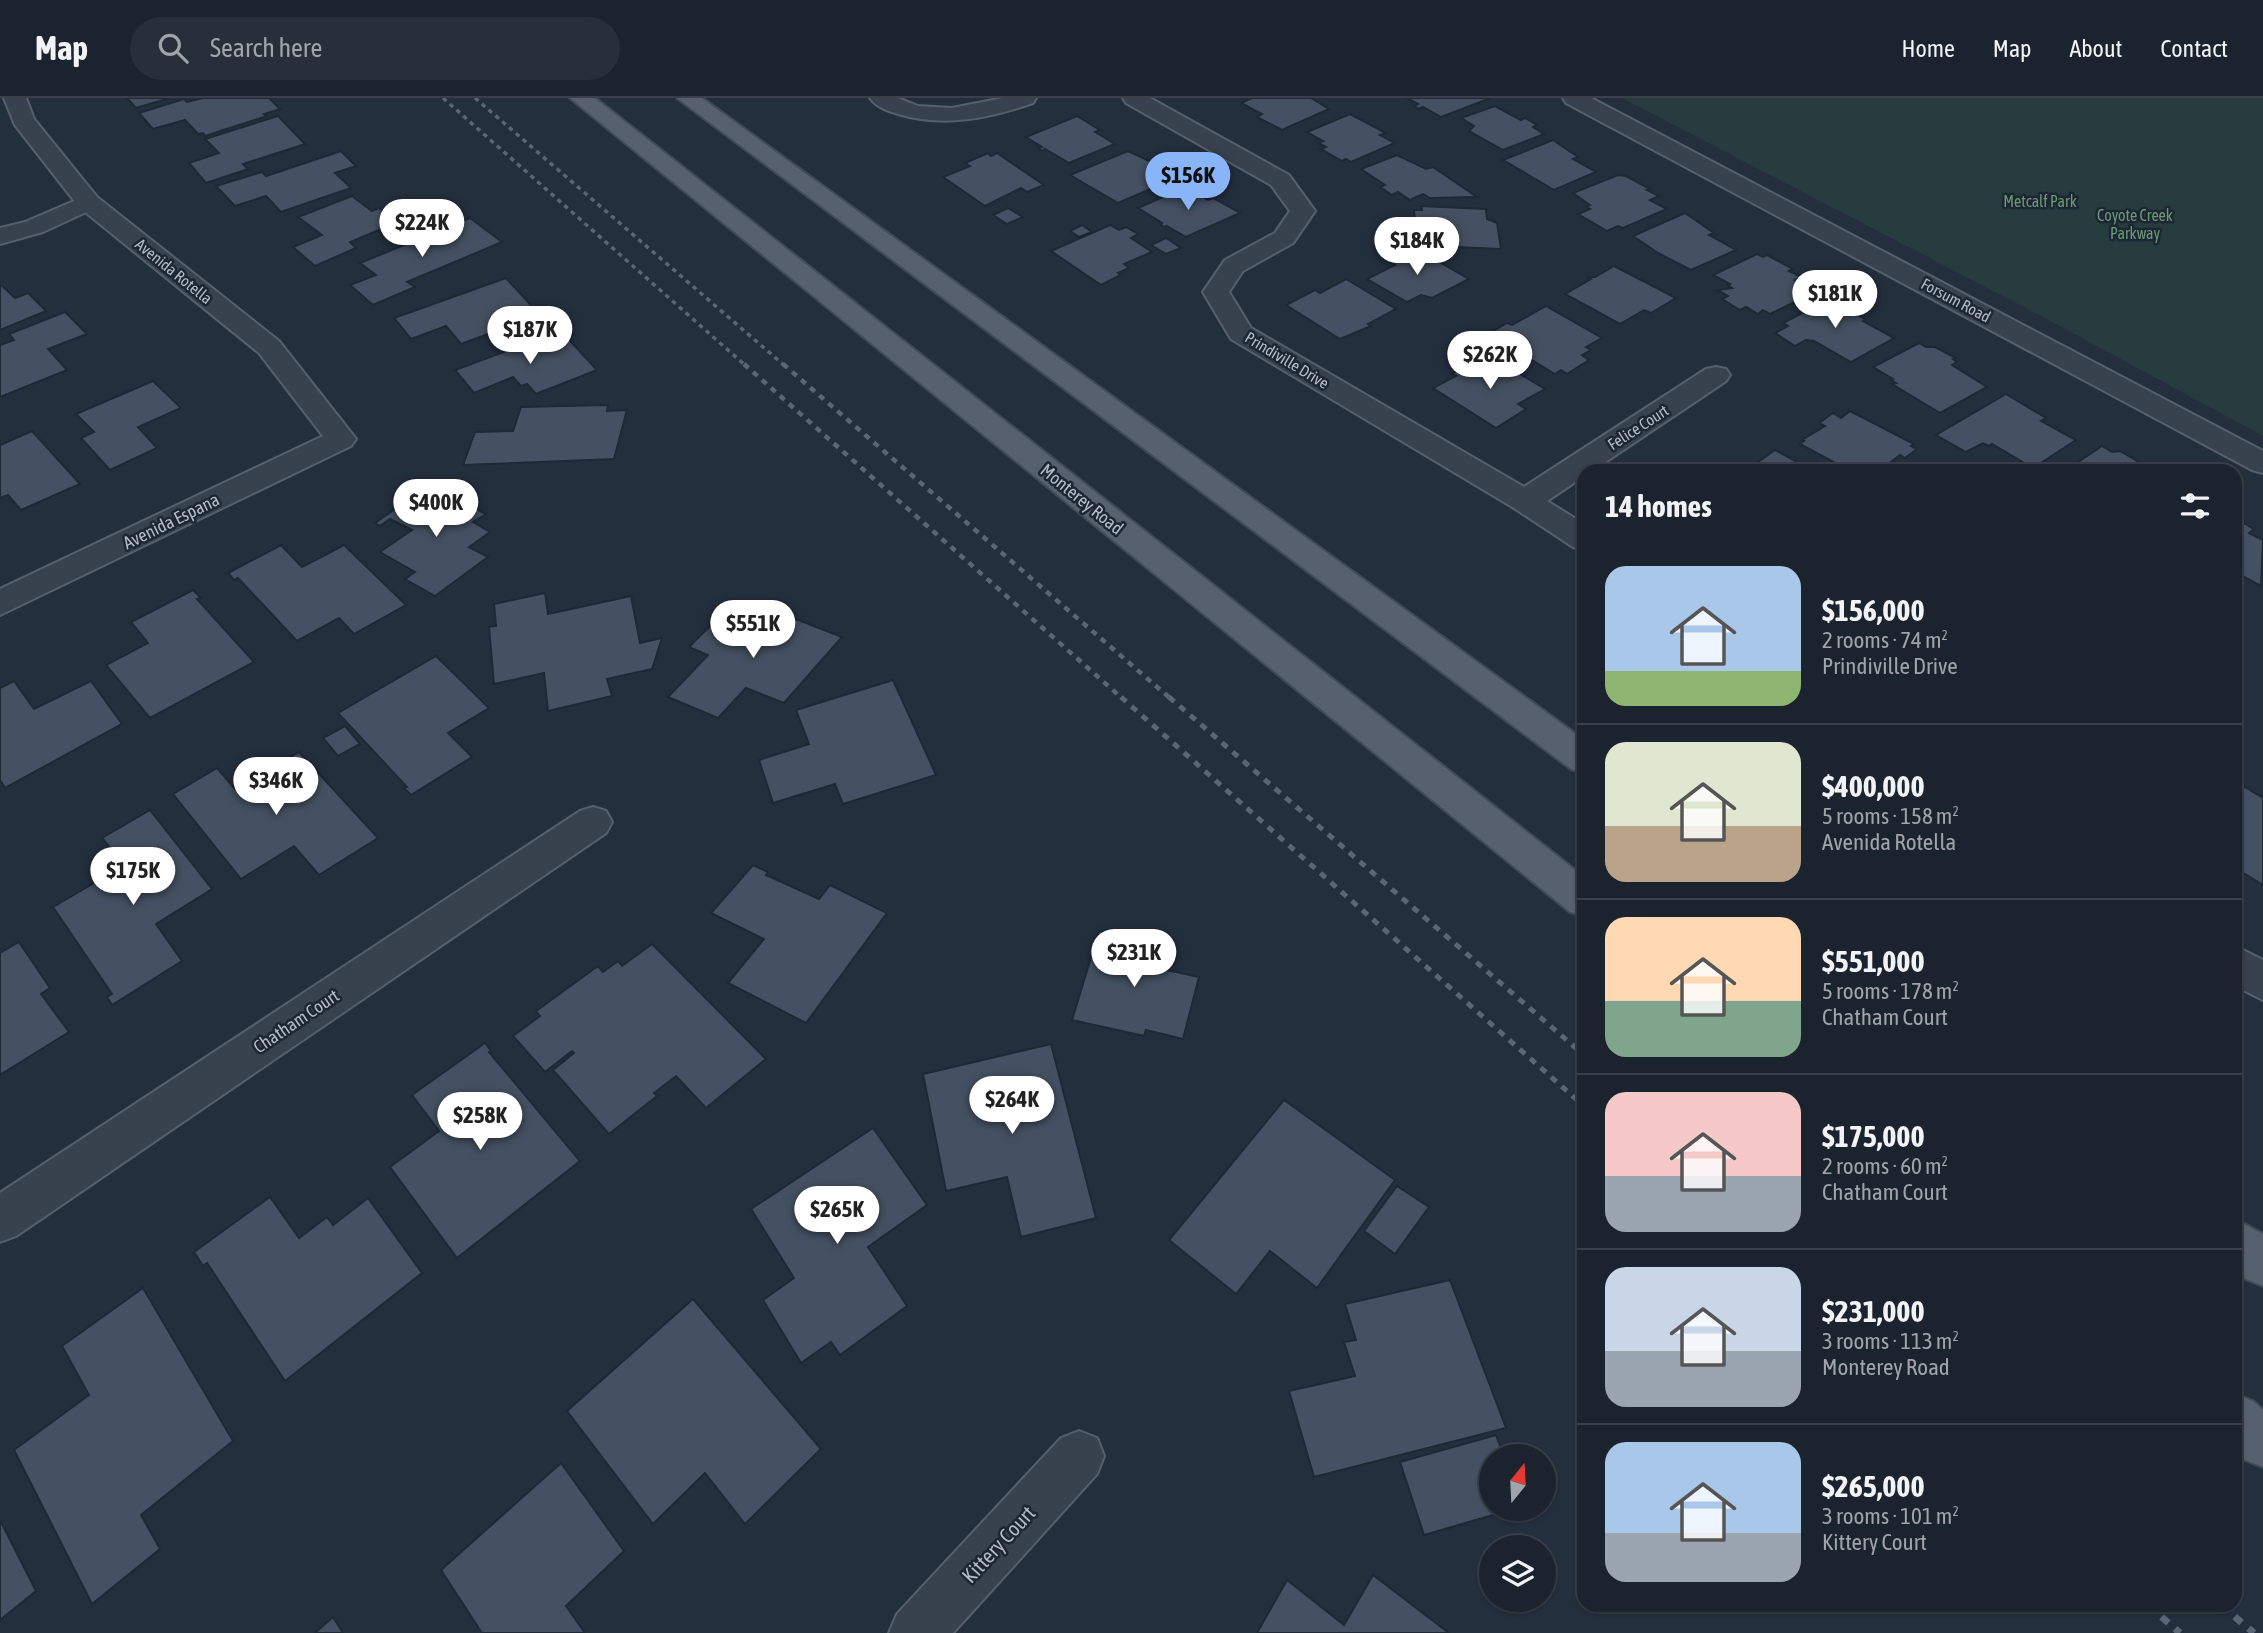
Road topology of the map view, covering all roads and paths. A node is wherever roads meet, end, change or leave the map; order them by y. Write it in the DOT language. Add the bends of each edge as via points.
graph roads {
  1 [pos="15,98"];
  2 [pos="581,98"];
  3 [pos="688,98"];
  4 [pos="881,98"];
  5 [pos="1025,98"];
  6 [pos="1134,98"];
  7 [pos="1574,98"];
  8 [pos="89,202"];
  9 [pos="0,236"];
  10 [pos="1716,375"];
  11 [pos="341,439"];
  12 [pos="2263,463"];
  13 [pos="1581,464"];
  14 [pos="1577,467"];
  15 [pos="1525,501"];
  16 [pos="1577,534"];
  17 [pos="0,603"];
  18 [pos="1577,754"];
  19 [pos="593,822"];
  20 [pos="1577,894"];
  21 [pos="2242,968"];
  22 [pos="2263,982"];
  23 [pos="0,1220"];
  24 [pos="2242,1247"];
  25 [pos="2263,1263"];
  26 [pos="2242,1425"];
  27 [pos="2263,1442"];
  28 [pos="1079,1456"];
  29 [pos="916,1633"];
  1 -- 8 [label="street, Avenida Rotella" via="23,120"];
  2 -- 20 [label="main road, Monterey Road"];
  3 -- 18 [label="main road"];
  4 -- 5 [label="street" via="909,111 954,116"];
  6 -- 15 [label="street, Prindiville Drive" via="1280,180 1304,211 1284,238 1234,266 1216,292 1241,333"];
  7 -- 12 [label="street, Forsum Road"];
  8 -- 9 [label="street" via="34,227"];
  8 -- 11 [label="street, Avenida Rotella" via="269,347"];
  10 -- 13 [label="street, Felice Court"];
  11 -- 17 [label="street, Avenida Espana"];
  14 -- 15 [label="street, Felice Court"];
  15 -- 16 [label="street, Prindiville Drive"];
  19 -- 23 [label="street, Chatham Court"];
  21 -- 22 [label="street"];
  24 -- 25 [label="main road"];
  26 -- 27 [label="main road"];
  28 -- 29 [label="street, Kittery Court"];
}
